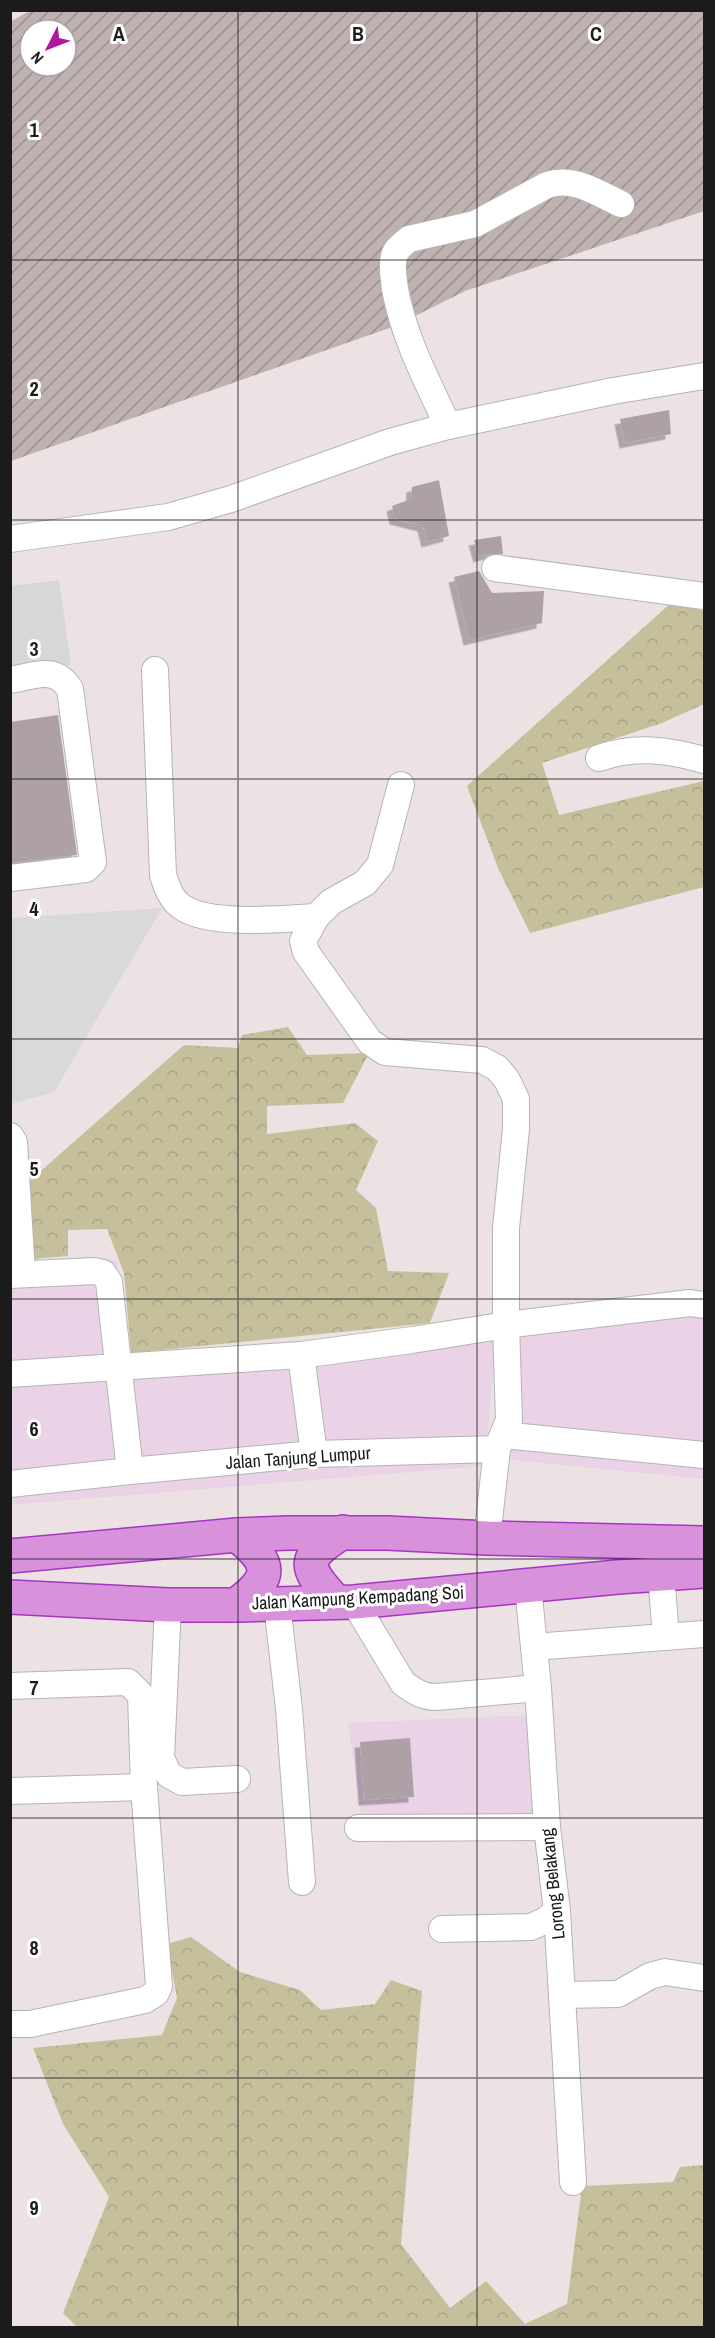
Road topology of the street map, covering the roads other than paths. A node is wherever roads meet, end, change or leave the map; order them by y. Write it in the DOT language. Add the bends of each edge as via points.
graph roads {
  1 [pos="621,204"];
  2 [pos="705,376"];
  3 [pos="448,426"];
  4 [pos="10,539"];
  5 [pos="495,568"];
  6 [pos="705,596"];
  7 [pos="155,670"];
  8 [pos="10,680"];
  9 [pos="599,758"];
  10 [pos="705,760"];
  11 [pos="401,785"];
  12 [pos="10,878"];
  13 [pos="316,917"];
  14 [pos="10,1136"];
  15 [pos="16,1274"];
  16 [pos="705,1305"];
  17 [pos="506,1325"];
  18 [pos="301,1355"];
  19 [pos="118,1367"];
  20 [pos="10,1374"];
  21 [pos="500,1442"];
  22 [pos="314,1454"];
  23 [pos="705,1455"];
  24 [pos="130,1471"];
  25 [pos="10,1484"];
  26 [pos="343,1532"];
  27 [pos="237,1535"];
  28 [pos="487,1538"];
  29 [pos="705,1543"];
  30 [pos="10,1556"];
  31 [pos="705,1571"];
  32 [pos="661,1574"];
  33 [pos="528,1586"];
  34 [pos="10,1597"];
  35 [pos="344,1602"];
  36 [pos="277,1604"];
  37 [pos="168,1605"];
  38 [pos="236,1605"];
  39 [pos="705,1634"];
  40 [pos="666,1637"];
  41 [pos="534,1647"];
  42 [pos="10,1686"];
  43 [pos="538,1688"];
  44 [pos="237,1779"];
  45 [pos="144,1787"];
  46 [pos="10,1791"];
  47 [pos="547,1827"];
  48 [pos="358,1828"];
  49 [pos="302,1882"];
  50 [pos="556,1911"];
  51 [pos="442,1929"];
  52 [pos="705,1978"];
  53 [pos="562,1995"];
  54 [pos="10,2024"];
  55 [pos="573,2182"];
  1 -- 3 [label="street" via="574,182 560,181 475,224 409,239 400,246 394,256 393,276 400,315"];
  2 -- 3 [label="street"];
  3 -- 4 [label="street" via="168,517"];
  5 -- 6 [label="street"];
  7 -- 13 [label="street" via="163,875 170,895 181,907 197,914 251,921"];
  8 -- 12 [label="street" via="53,673 64,678 70,689 93,862 86,869"];
  9 -- 10 [label="street" via="643,749"];
  11 -- 13 [label="street" via="380,865 365,883 331,902"];
  13 -- 17 [label="street" via="303,941 306,952 370,1042 386,1052 482,1060 507,1080 516,1099 506,1228"];
  14 -- 15 [label="street" via="14,1142"];
  15 -- 19 [label="street" via="102,1273 109,1282"];
  16 -- 17 [label="street" via="690,1303"];
  17 -- 18 [label="street"];
  17 -- 21 [label="street" via="509,1420"];
  18 -- 19 [label="street"];
  18 -- 22 [label="street"];
  19 -- 20 [label="street"];
  19 -- 24 [label="street"];
  21 -- 22 [label="street, Jalan Tanjung Lumpur"];
  21 -- 23 [label="street, Jalan Tanjung Lumpur"];
  21 -- 28 [label="street"];
  22 -- 24 [label="street, Jalan Tanjung Lumpur"];
  24 -- 25 [label="street, Jalan Tanjung Lumpur"];
  26 -- 27 [label="highway"];
  26 -- 28 [label="highway"];
  26 -- 35 [label="highway" via="315,1552 311,1565 315,1579"];
  27 -- 30 [label="highway"];
  27 -- 38 [label="highway" via="257,1552 264,1569 260,1586"];
  28 -- 29 [label="highway"];
  31 -- 32 [label="highway, Jalan Kampung Kempadang Soi"];
  32 -- 33 [label="highway, Jalan Kampung Kempadang Soi"];
  32 -- 40 [label="street"];
  33 -- 35 [label="highway, Jalan Kampung Kempadang Soi"];
  33 -- 41 [label="street, Lorong Belakang"];
  34 -- 37 [label="highway, Jalan Kampung Kempadang Soi"];
  35 -- 36 [label="highway, Jalan Kampung Kempadang Soi"];
  35 -- 43 [label="street" via="403,1683 414,1692 436,1697"];
  36 -- 38 [label="highway, Jalan Kampung Kempadang Soi"];
  36 -- 49 [label="street"];
  37 -- 38 [label="highway, Jalan Kampung Kempadang Soi"];
  37 -- 44 [label="street" via="161,1758 169,1775 182,1782"];
  39 -- 40 [label="street"];
  40 -- 41 [label="street"];
  41 -- 43 [label="street, Lorong Belakang"];
  42 -- 45 [label="street" via="128,1682 141,1695"];
  43 -- 47 [label="street, Lorong Belakang"];
  45 -- 46 [label="street"];
  45 -- 54 [label="street" via="159,1986 156,1993 145,2000 30,2025"];
  47 -- 48 [label="street"];
  47 -- 50 [label="street, Lorong Belakang"];
  50 -- 51 [label="street" via="531,1927"];
  50 -- 53 [label="street, Lorong Belakang"];
  52 -- 53 [label="street" via="665,1972 618,1994"];
  53 -- 55 [label="street, Lorong Belakang"];
}
